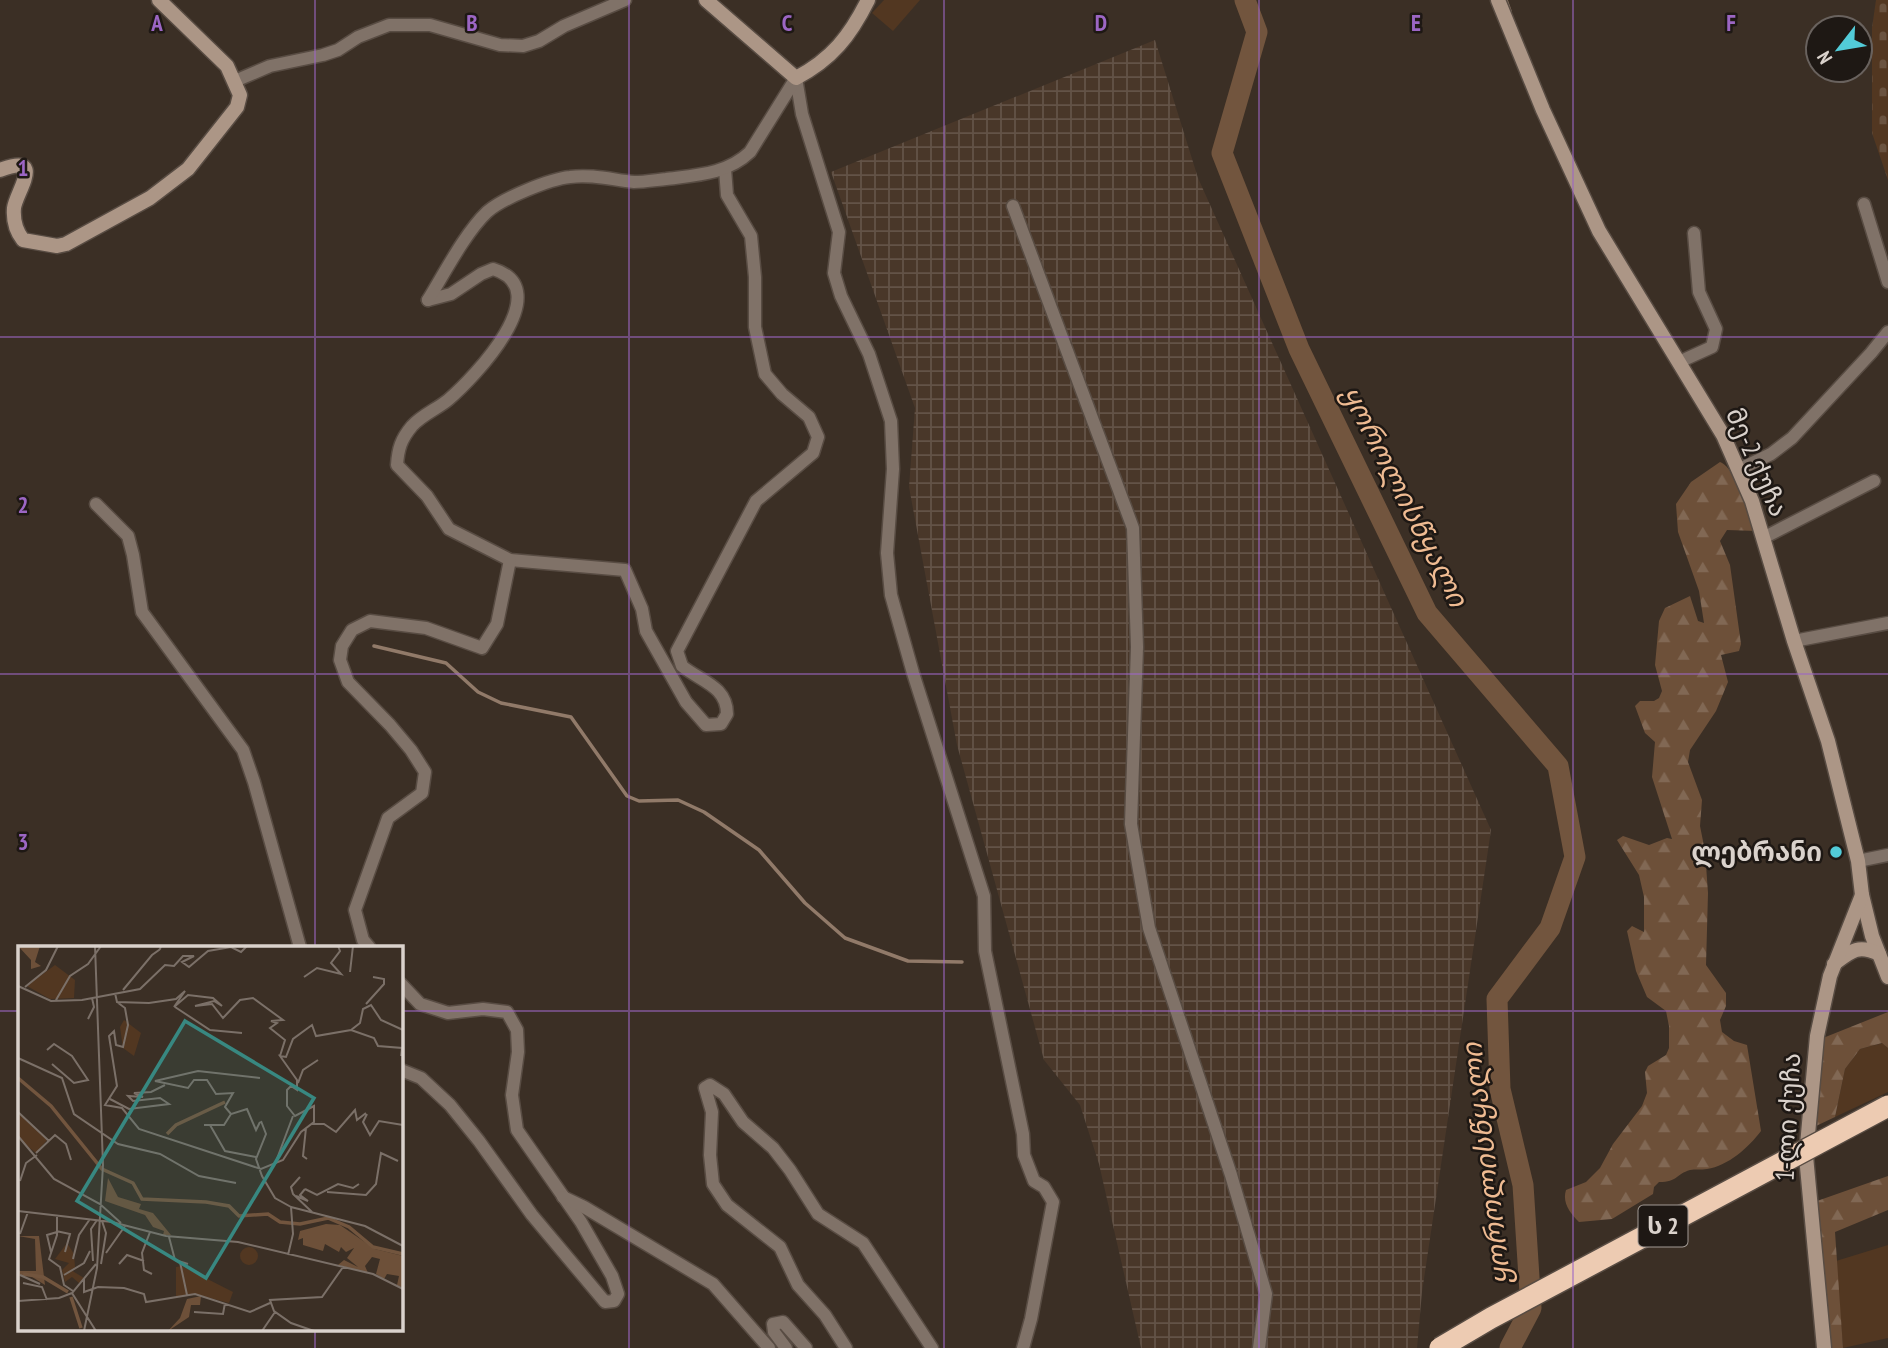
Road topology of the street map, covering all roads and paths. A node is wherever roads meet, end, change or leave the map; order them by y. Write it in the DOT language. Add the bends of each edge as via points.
graph roads {
  1 [pos="159,0"];
  2 [pos="625,0"];
  3 [pos="706,0"];
  4 [pos="868,0"];
  5 [pos="1498,0"];
  6 [pos="796,78"];
  7 [pos="234,81"];
  8 [pos="725,169"];
  9 [pos="0,170"];
  10 [pos="1864,204"];
  11 [pos="1013,206"];
  12 [pos="1694,233"];
  13 [pos="1887,272"];
  14 [pos="1888,332"];
  15 [pos="1679,362"];
  16 [pos="1738,470"];
  17 [pos="1874,481"];
  18 [pos="96,504"];
  19 [pos="1763,538"];
  20 [pos="510,560"];
  21 [pos="1888,623"];
  22 [pos="1794,641"];
  23 [pos="1888,855"];
  24 [pos="1858,860"];
  25 [pos="1862,895"];
  26 [pos="300,946"];
  27 [pos="368,946"];
  28 [pos="1879,954"];
  29 [pos="1834,965"];
  30 [pos="1888,977"];
  31 [pos="402,985"];
  32 [pos="402,1070"];
  33 [pos="1888,1106"];
  34 [pos="563,1197"];
  35 [pos="769,1348"];
  36 [pos="786,1348"];
  37 [pos="806,1348"];
  38 [pos="846,1348"];
  39 [pos="932,1348"];
  40 [pos="1023,1348"];
  41 [pos="1259,1348"];
  42 [pos="1440,1348"];
  43 [pos="1824,1348"];
  1 -- 7 [label="street" via="227,66"];
  2 -- 7 [label="street" via="523,46 500,45 430,25 389,25 338,50 270,66"];
  3 -- 6 [label="street"];
  4 -- 6 [label="street" via="845,40 817,67"];
  5 -- 15 [label="street, მე-2 ქუჩა" via="1599,231"];
  6 -- 8 [label="street" via="750,152"];
  6 -- 40 [label="street" via="802,114 839,232 834,273 869,354 891,421 887,553 891,595 984,896 985,951 1024,1155 1034,1181 1054,1202"];
  7 -- 9 [label="street" via="240,95 237,107 188,169 150,198 66,244 23,240 14,222 14,208 26,174 18,166"];
  8 -- 20 [label="street" via="636,182 569,177 515,196 487,212 428,300 451,294 493,269 513,281 520,297 515,317 488,358 448,400 414,424 398,445 397,465 427,496 449,529"];
  8 -- 20 [label="street" via="727,195 751,236 755,327 765,373 809,417 818,437 813,453 756,501 677,651 682,666 723,697 727,714 721,724 706,724 686,702 646,631 625,570"];
  10 -- 13 [label="street"];
  11 -- 41 [label="street" via="1133,528 1137,646 1132,824 1149,928 1266,1294"];
  12 -- 15 [label="street" via="1699,292 1716,329 1712,347"];
  14 -- 16 [label="street" via="1792,438 1772,454"];
  15 -- 16 [label="street, მე-2 ქუჩა" via="1723,435"];
  16 -- 19 [label="street, მე-2 ქუჩა"];
  17 -- 19 [label="street"];
  18 -- 26 [label="street" via="128,536 142,612 243,750"];
  19 -- 22 [label="street, მე-2 ქუჩა"];
  20 -- 27 [label="street" via="497,624 482,648 426,628 370,621 352,631 342,646 340,660 348,682 390,724 425,772 422,793 388,818 355,910"];
  21 -- 22 [label="street"];
  22 -- 24 [label="street, მე-2 ქუჩა" via="1828,741"];
  23 -- 24 [label="street"];
  24 -- 25 [label="street, მე-2 ქუჩა"];
  25 -- 28 [label="street, მე-2 ქუჩა"];
  25 -- 29 [label="street, 1-ლი ქუჩა"];
  28 -- 29 [label="street" via="1857,949"];
  28 -- 30 [label="street, მე-2 ქუჩა"];
  29 -- 43 [label="street, 1-ლი ქუჩა" via="1817,1036 1806,1156"];
  31 -- 34 [label="street" via="420,1004 448,1013 508,1012 517,1030 512,1095 517,1130"];
  32 -- 34 [label="street" via="421,1078 450,1105 605,1302 614,1301 618,1294 612,1276"];
  33 -- 42 [label="highway, ს 2, bridge"];
  34 -- 35 [label="street" via="713,1283"];
  36 -- 37 [label="street" via="773,1324 783,1322"];
  38 -- 39 [label="street" via="798,1284 780,1247 727,1205 713,1184 712,1112 705,1088 710,1085 724,1094 743,1122 773,1148 818,1214 863,1244"];
}
